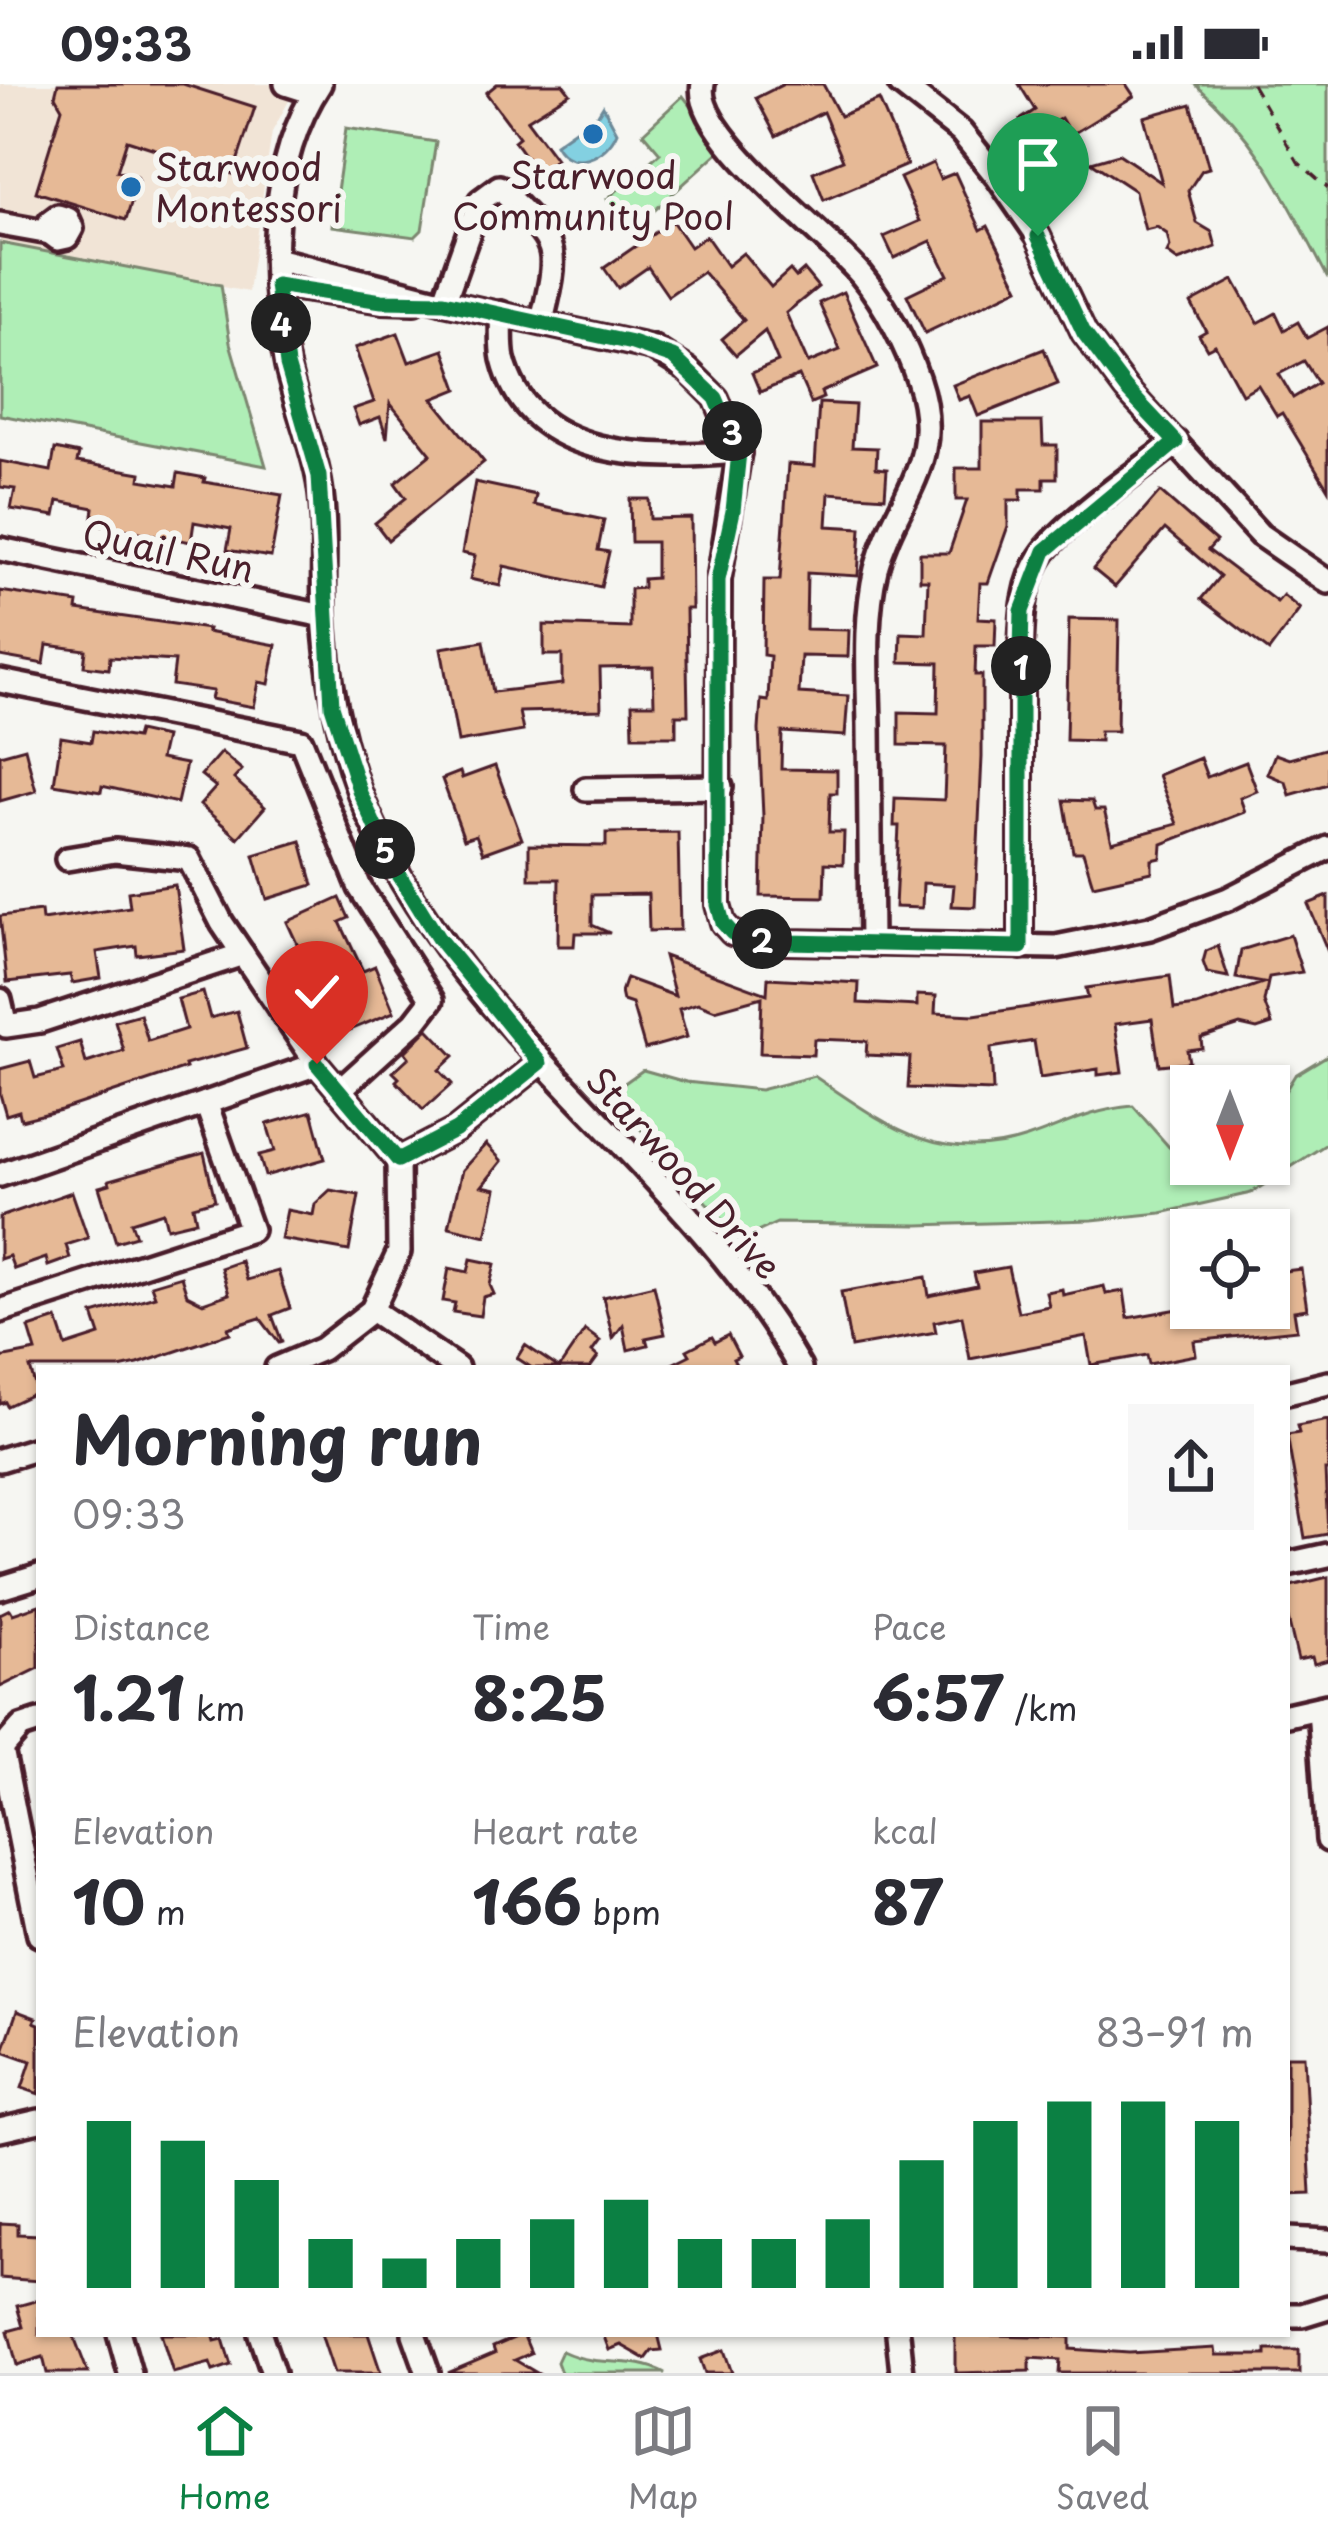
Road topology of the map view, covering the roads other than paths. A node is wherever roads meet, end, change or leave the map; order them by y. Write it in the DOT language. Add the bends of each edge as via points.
graph roads {
  1 [pos="286,84"];
  2 [pos="703,84"];
  3 [pos="900,84"];
  4 [pos="317,89"];
  5 [pos="0,224"];
  6 [pos="50,232"];
  7 [pos="276,259"];
  8 [pos="276,285"];
  9 [pos="444,302"];
  10 [pos="501,314"];
  11 [pos="542,322"];
  12 [pos="1176,442"];
  13 [pos="739,452"];
  14 [pos="0,549"];
  15 [pos="1328,582"];
  16 [pos="324,616"];
  17 [pos="0,681"];
  18 [pos="721,787"];
  19 [pos="586,789"];
  20 [pos="1328,848"];
  21 [pos="67,860"];
  22 [pos="872,944"];
  23 [pos="1021,947"];
  24 [pos="243,954"];
  25 [pos="0,1000"];
  26 [pos="3,1027"];
  27 [pos="540,1063"];
  28 [pos="317,1064"];
  29 [pos="340,1090"];
  30 [pos="206,1103"];
  31 [pos="398,1160"];
  32 [pos="0,1175"];
  33 [pos="372,1310"];
  34 [pos="0,1311"];
  35 [pos="284,1365"];
  36 [pos="453,1365"];
  37 [pos="798,1365"];
  38 [pos="1328,1383"];
  39 [pos="1290,1392"];
  40 [pos="36,1449"];
  41 [pos="0,1460"];
  42 [pos="1328,1555"];
  43 [pos="1290,1563"];
  44 [pos="36,1577"];
  45 [pos="0,1588"];
  46 [pos="1323,1707"];
  47 [pos="1290,1714"];
  48 [pos="36,1722"];
  49 [pos="1,1749"];
  50 [pos="1328,1840"];
  51 [pos="31,1854"];
  52 [pos="36,1905"];
  53 [pos="36,2123"];
  54 [pos="0,2130"];
  55 [pos="1290,2239"];
  56 [pos="1328,2241"];
  57 [pos="1328,2307"];
  58 [pos="1290,2315"];
  59 [pos="120,2337"];
  60 [pos="261,2337"];
  61 [pos="415,2337"];
  62 [pos="898,2337"];
  63 [pos="130,2373"];
  64 [pos="273,2373"];
  65 [pos="428,2373"];
  66 [pos="902,2373"];
  1 -- 4 [label="street"];
  2 -- 22 [label="street" via="703,105 723,137 866,280 910,356 927,407 928,445 876,570 868,647"];
  3 -- 12 [label="street" via="961,132 998,178 1038,236 1084,333"];
  4 -- 7 [label="street, Starwood Drive" via="292,137"];
  5 -- 6 [label="street"];
  7 -- 8 [label="street, Starwood Drive"];
  7 -- 9 [label="street"];
  8 -- 9 [label="street"];
  8 -- 16 [label="street, Starwood Drive" via="287,365 319,476"];
  9 -- 10 [label="street"];
  9 -- 11 [label="street" via="480,201 499,187 552,243"];
  10 -- 11 [label="street"];
  10 -- 13 [label="street" via="509,376 543,422 573,440 630,454"];
  11 -- 13 [label="street" via="673,357 716,398"];
  12 -- 15 [label="street" via="1260,535"];
  12 -- 23 [label="street" via="1045,551 1032,576 1021,632"];
  13 -- 18 [label="street" via="718,580"];
  14 -- 16 [label="street, Quail Run"];
  16 -- 27 [label="street, Starwood Drive" via="332,706 391,862 438,938"];
  17 -- 29 [label="street" via="301,741 360,888 432,1000"];
  18 -- 19 [label="street"];
  18 -- 22 [label="street" via="718,905 732,933"];
  20 -- 23 [label="street" via="1150,928"];
  21 -- 24 [label="street" via="115,851 189,860"];
  22 -- 23 [label="street"];
  24 -- 26 [label="street"];
  24 -- 28 [label="street"];
  25 -- 26 [label="street"];
  27 -- 31 [label="street" via="456,1130"];
  27 -- 37 [label="street, Starwood Drive" via="694,1222"];
  28 -- 29 [label="street"];
  28 -- 30 [label="street"];
  29 -- 31 [label="street"];
  30 -- 32 [label="street"];
  30 -- 34 [label="street" via="251,1230"];
  31 -- 33 [label="street" via="399,1252"];
  33 -- 35 [label="street" via="322,1349"];
  33 -- 36 [label="street"];
  38 -- 39 [label="street"];
  40 -- 41 [label="street"];
  42 -- 43 [label="street"];
  44 -- 45 [label="street"];
  46 -- 47 [label="street"];
  46 -- 50 [label="street"];
  48 -- 49 [label="street"];
  49 -- 51 [label="street"];
  51 -- 52 [label="street"];
  53 -- 54 [label="street"];
  55 -- 56 [label="street"];
  57 -- 58 [label="street"];
  59 -- 63 [label="street"];
  60 -- 64 [label="street"];
  61 -- 65 [label="street"];
  62 -- 66 [label="street"];
}
